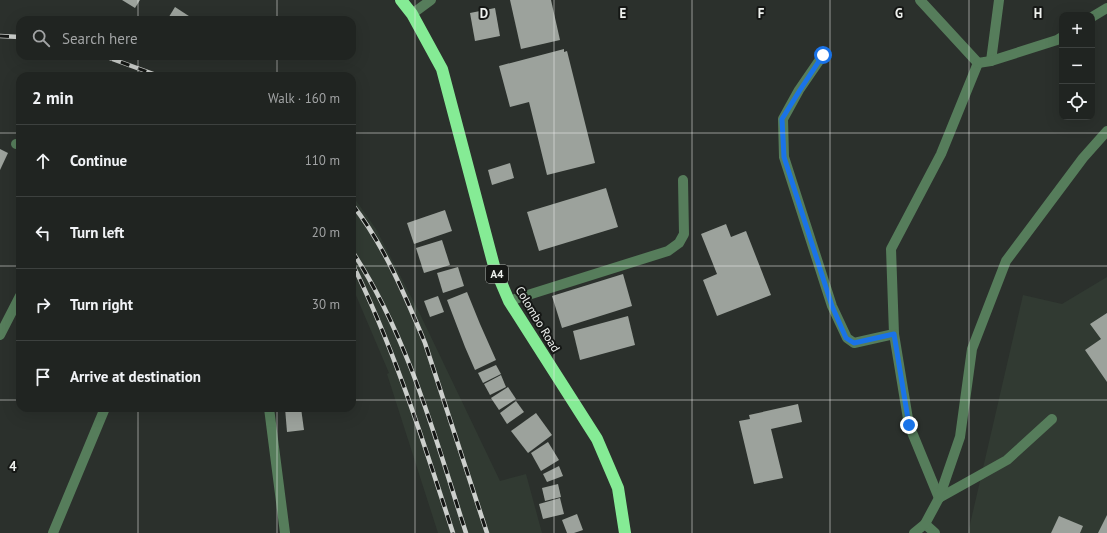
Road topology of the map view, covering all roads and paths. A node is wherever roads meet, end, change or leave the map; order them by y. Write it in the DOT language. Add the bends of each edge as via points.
graph roads {
  1 [pos="401,0"];
  2 [pos="431,0"];
  3 [pos="920,0"];
  4 [pos="999,0"];
  5 [pos="1107,8"];
  6 [pos="412,14"];
  7 [pos="1095,15"];
  8 [pos="1059,39"];
  9 [pos="823,55"];
  10 [pos="991,61"];
  11 [pos="978,63"];
  12 [pos="1107,132"];
  13 [pos="683,180"];
  14 [pos="509,301"];
  15 [pos="16,304"];
  16 [pos="894,334"];
  17 [pos="0,335"];
  18 [pos="103,412"];
  19 [pos="270,412"];
  20 [pos="1052,419"];
  21 [pos="939,498"];
  22 [pos="924,529"];
  23 [pos="53,533"];
  24 [pos="285,533"];
  25 [pos="625,533"];
  26 [pos="914,533"];
  27 [pos="935,533"];
  1 -- 6 [label="highway, Colombo Road / A4"];
  2 -- 6 [label="street"];
  3 -- 11 [label="street"];
  4 -- 10 [label="street"];
  5 -- 7 [label="street"];
  6 -- 14 [label="highway, Colombo Road / A4" via="442,69 494,266"];
  8 -- 10 [label="street"];
  9 -- 16 [label="street" via="782,119 784,157 832,306 846,338 854,343"];
  10 -- 11 [label="street"];
  11 -- 16 [label="street" via="941,154 890,249"];
  12 -- 21 [label="street" via="1083,158 1006,261 972,349 960,437"];
  13 -- 14 [label="street" via="684,234 679,243 668,251"];
  14 -- 25 [label="highway, Colombo Road / A4" via="597,440 618,488"];
  15 -- 17 [label="street"];
  16 -- 21 [label="street" via="909,425"];
  18 -- 23 [label="street"];
  19 -- 24 [label="street"];
  20 -- 21 [label="street" via="1007,460"];
  21 -- 22 [label="street"];
  22 -- 26 [label="street"];
  22 -- 27 [label="street"];
}
